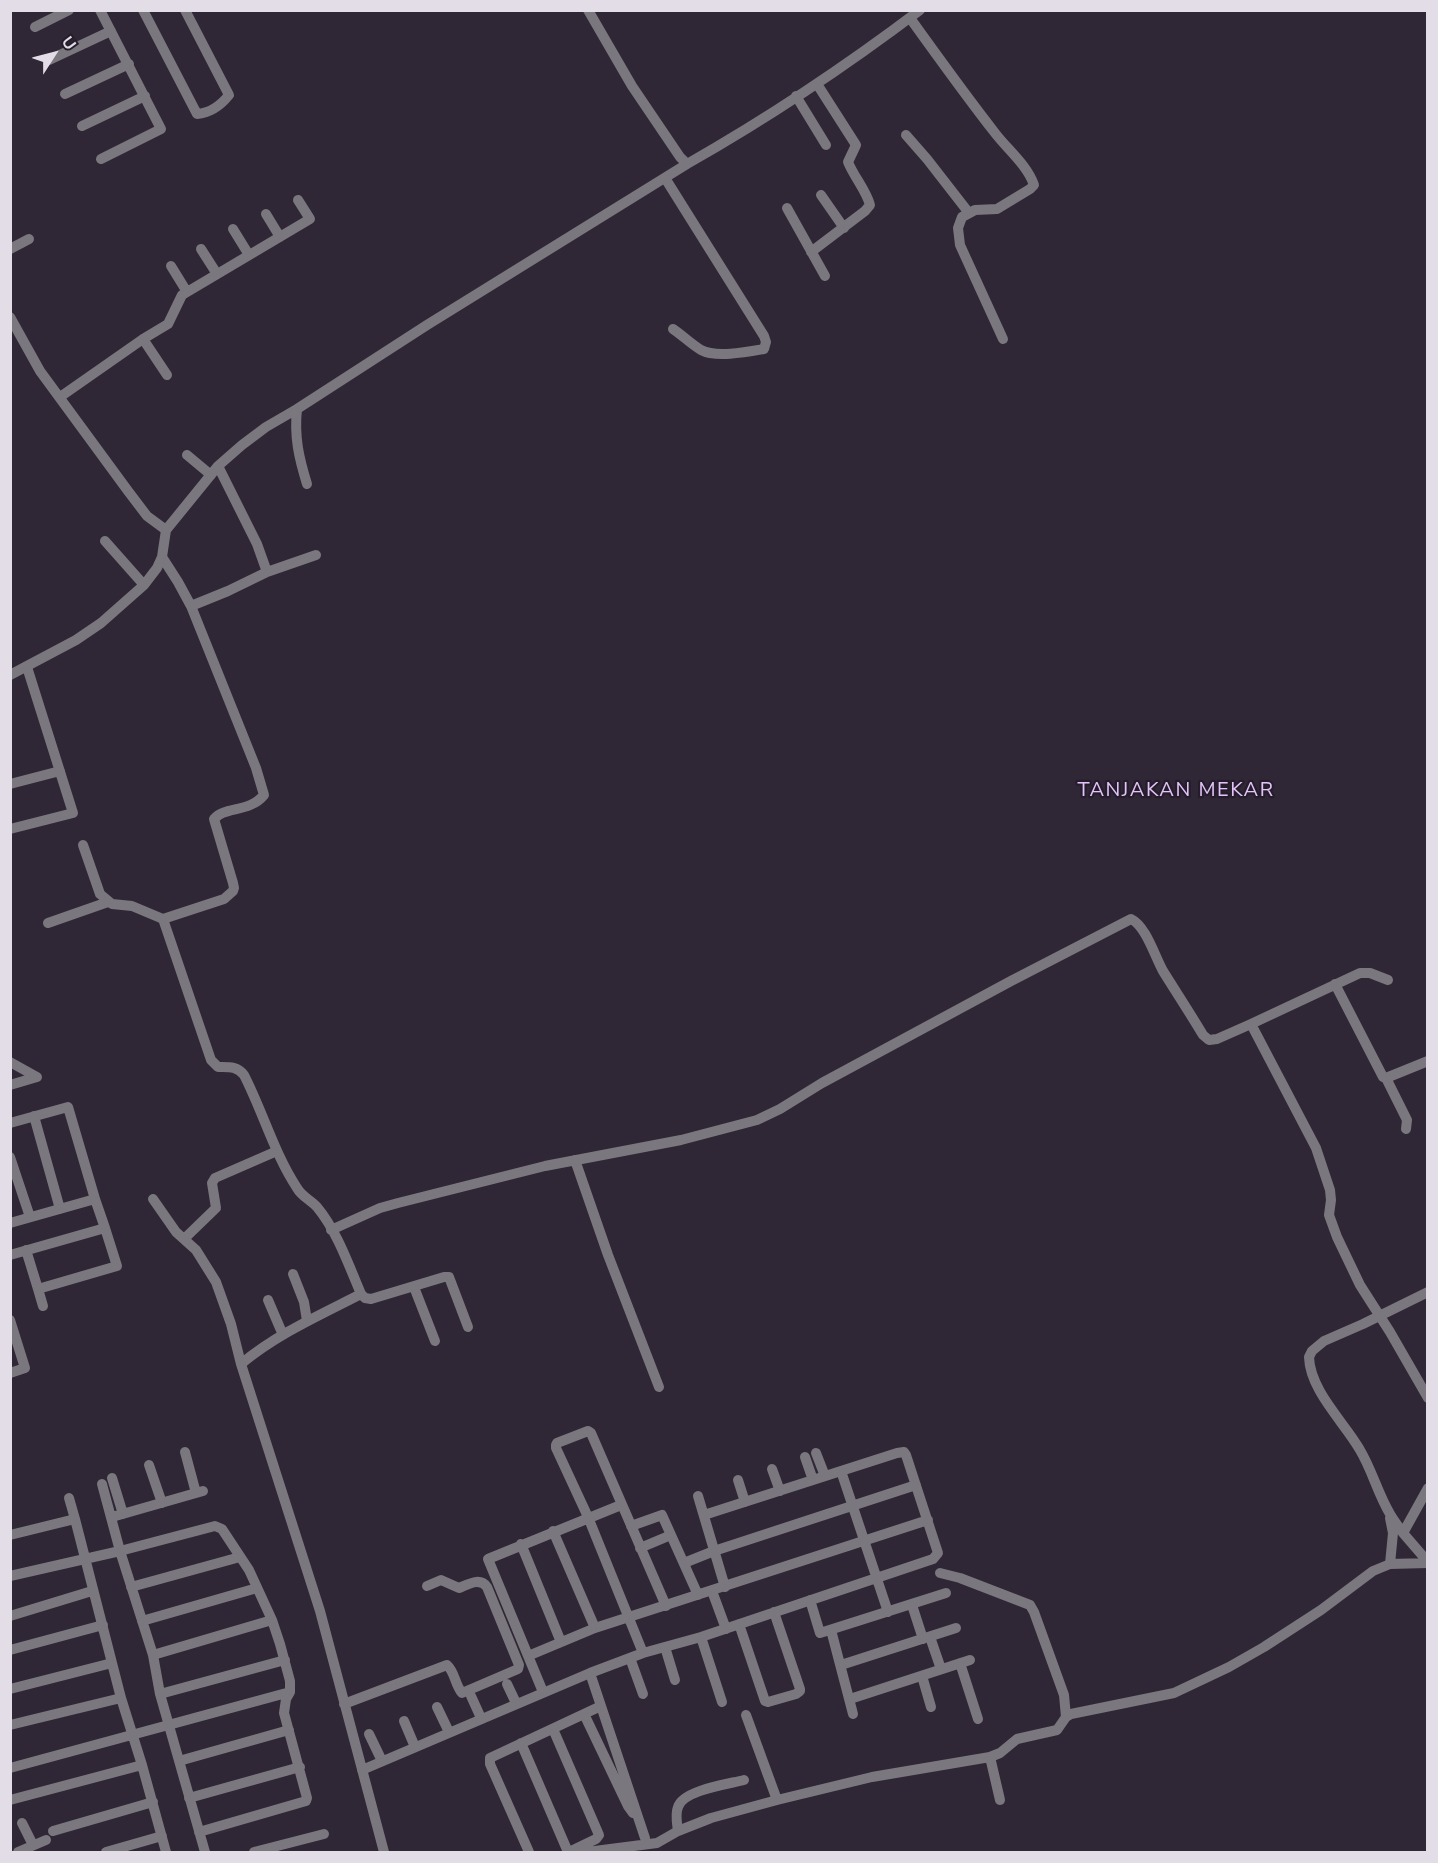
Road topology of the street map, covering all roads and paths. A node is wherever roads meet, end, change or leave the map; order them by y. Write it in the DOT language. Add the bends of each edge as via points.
graph roads {
  1 [pos="69,10"];
  2 [pos="100,10"];
  3 [pos="185,10"];
  4 [pos="588,10"];
  5 [pos="920,10"];
  6 [pos="144,11"];
  7 [pos="910,18"];
  8 [pos="35,27"];
  9 [pos="111,31"];
  10 [pos="49,60"];
  11 [pos="129,64"];
  12 [pos="817,84"];
  13 [pos="65,94"];
  14 [pos="145,96"];
  15 [pos="796,96"];
  16 [pos="82,126"];
  17 [pos="906,135"];
  18 [pos="826,145"];
  19 [pos="101,159"];
  20 [pos="687,164"];
  21 [pos="665,178"];
  22 [pos="821,195"];
  23 [pos="298,200"];
  24 [pos="787,208"];
  25 [pos="969,213"];
  26 [pos="266,214"];
  27 [pos="844,228"];
  28 [pos="233,229"];
  29 [pos="280,237"];
  30 [pos="29,239"];
  31 [pos="10,249"];
  32 [pos="201,249"];
  33 [pos="811,252"];
  34 [pos="249,255"];
  35 [pos="171,266"];
  36 [pos="217,274"];
  37 [pos="825,276"];
  38 [pos="187,292"];
  39 [pos="10,317"];
  40 [pos="673,329"];
  41 [pos="143,339"];
  42 [pos="1003,339"];
  43 [pos="167,375"];
  44 [pos="60,397"];
  45 [pos="297,409"];
  46 [pos="187,455"];
  47 [pos="215,471"];
  48 [pos="307,484"];
  49 [pos="166,530"];
  50 [pos="105,541"];
  51 [pos="316,555"];
  52 [pos="162,557"];
  53 [pos="267,572"];
  54 [pos="144,585"];
  55 [pos="191,606"];
  56 [pos="10,661"];
  57 [pos="27,667"];
  58 [pos="13,674"];
  59 [pos="60,771"];
  60 [pos="10,784"];
  61 [pos="10,829"];
  62 [pos="83,845"];
  63 [pos="108,902"];
  64 [pos="163,918"];
  65 [pos="48,923"];
  66 [pos="1388,980"];
  67 [pos="1335,984"];
  68 [pos="1251,1024"];
  69 [pos="1428,1060"];
  70 [pos="10,1062"];
  71 [pos="1386,1078"];
  72 [pos="10,1085"];
  73 [pos="34,1116"];
  74 [pos="10,1123"];
  75 [pos="1406,1129"];
  76 [pos="277,1151"];
  77 [pos="10,1157"];
  78 [pos="575,1160"];
  79 [pos="153,1199"];
  80 [pos="95,1200"];
  81 [pos="60,1209"];
  82 [pos="30,1217"];
  83 [pos="10,1222"];
  84 [pos="105,1228"];
  85 [pos="331,1230"];
  86 [pos="183,1239"];
  87 [pos="26,1250"];
  88 [pos="10,1255"];
  89 [pos="293,1274"];
  90 [pos="414,1287"];
  91 [pos="38,1289"];
  92 [pos="1428,1292"];
  93 [pos="361,1294"];
  94 [pos="268,1300"];
  95 [pos="44,1306"];
  96 [pos="1380,1316"];
  97 [pos="10,1320"];
  98 [pos="307,1321"];
  99 [pos="468,1327"];
  100 [pos="13,1334"];
  101 [pos="283,1335"];
  102 [pos="435,1341"];
  103 [pos="241,1364"];
  104 [pos="10,1373"];
  105 [pos="659,1387"];
  106 [pos="1428,1398"];
  107 [pos="185,1452"];
  108 [pos="816,1453"];
  109 [pos="804,1457"];
  110 [pos="148,1465"];
  111 [pos="772,1469"];
  112 [pos="841,1471"];
  113 [pos="825,1476"];
  114 [pos="738,1480"];
  115 [pos="813,1480"];
  116 [pos="107,1481"];
  117 [pos="916,1485"];
  118 [pos="1428,1488"];
  119 [pos="780,1491"];
  120 [pos="698,1496"];
  121 [pos="69,1498"];
  122 [pos="745,1502"];
  123 [pos="162,1503"];
  124 [pos="621,1505"];
  125 [pos="852,1505"];
  126 [pos="117,1515"];
  127 [pos="704,1515"];
  128 [pos="1390,1515"];
  129 [pos="588,1517"];
  130 [pos="75,1519"];
  131 [pos="928,1520"];
  132 [pos="631,1526"];
  133 [pos="553,1531"];
  134 [pos="1403,1533"];
  135 [pos="10,1535"];
  136 [pos="671,1535"];
  137 [pos="864,1541"];
  138 [pos="521,1544"];
  139 [pos="640,1548"];
  140 [pos="120,1551"];
  141 [pos="714,1551"];
  142 [pos="240,1557"];
  143 [pos="86,1559"];
  144 [pos="1428,1562"];
  145 [pos="684,1563"];
  146 [pos="1390,1564"];
  147 [pos="940,1573"];
  148 [pos="10,1576"];
  149 [pos="876,1577"];
  150 [pos="427,1586"];
  151 [pos="131,1587"];
  152 [pos="725,1587"];
  153 [pos="257,1588"];
  154 [pos="92,1591"];
  155 [pos="712,1591"];
  156 [pos="946,1593"];
  157 [pos="698,1595"];
  158 [pos="810,1600"];
  159 [pos="912,1605"];
  160 [pos="666,1606"];
  161 [pos="774,1612"];
  162 [pos="888,1612"];
  163 [pos="10,1616"];
  164 [pos="629,1617"];
  165 [pos="272,1620"];
  166 [pos="142,1621"];
  167 [pos="739,1624"];
  168 [pos="103,1625"];
  169 [pos="595,1628"];
  170 [pos="956,1628"];
  171 [pos="726,1629"];
  172 [pos="831,1630"];
  173 [pos="701,1637"];
  174 [pos="927,1638"];
  175 [pos="561,1642"];
  176 [pos="665,1647"];
  177 [pos="10,1650"];
  178 [pos="643,1653"];
  179 [pos="153,1655"];
  180 [pos="528,1656"];
  181 [pos="630,1658"];
  182 [pos="285,1660"];
  183 [pos="112,1663"];
  184 [pos="841,1665"];
  185 [pos="941,1669"];
  186 [pos="590,1673"];
  187 [pos="922,1676"];
  188 [pos="675,1680"];
  189 [pos="507,1684"];
  190 [pos="10,1689"];
  191 [pos="290,1692"];
  192 [pos="543,1692"];
  193 [pos="160,1694"];
  194 [pos="643,1694"];
  195 [pos="471,1696"];
  196 [pos="121,1698"];
  197 [pos="850,1699"];
  198 [pos="722,1702"];
  199 [pos="516,1703"];
  200 [pos="344,1704"];
  201 [pos="602,1706"];
  202 [pos="436,1707"];
  203 [pos="931,1707"];
  204 [pos="584,1714"];
  205 [pos="854,1714"];
  206 [pos="746,1715"];
  207 [pos="1066,1717"];
  208 [pos="481,1718"];
  209 [pos="978,1719"];
  210 [pos="404,1721"];
  211 [pos="168,1724"];
  212 [pos="10,1725"];
  213 [pos="553,1729"];
  214 [pos="289,1730"];
  215 [pos="449,1732"];
  216 [pos="133,1734"];
  217 [pos="369,1734"];
  218 [pos="520,1743"];
  219 [pos="416,1747"];
  220 [pos="990,1757"];
  221 [pos="179,1761"];
  222 [pos="382,1761"];
  223 [pos="142,1765"];
  224 [pos="300,1767"];
  225 [pos="10,1768"];
  226 [pos="362,1770"];
  227 [pos="744,1780"];
  228 [pos="189,1798"];
  229 [pos="10,1800"];
  230 [pos="777,1800"];
  231 [pos="1000,1800"];
  232 [pos="153,1802"];
  233 [pos="639,1819"];
  234 [pos="22,1823"];
  235 [pos="678,1831"];
  236 [pos="199,1832"];
  237 [pos="324,1834"];
  238 [pos="162,1836"];
  239 [pos="645,1838"];
  240 [pos="33,1845"];
  241 [pos="18,1852"];
  242 [pos="106,1852"];
  243 [pos="166,1852"];
  244 [pos="205,1852"];
  245 [pos="254,1852"];
  246 [pos="384,1852"];
  247 [pos="529,1852"];
  248 [pos="568,1852"];
  249 [pos="587,1852"];
  1 -- 8 [label="street"];
  2 -- 9 [label="street"];
  3 -- 6 [label="street" via="229,95 197,114"];
  4 -- 20 [label="street" via="632,86"];
  5 -- 7 [label="street"];
  7 -- 12 [label="street"];
  7 -- 25 [label="street" via="995,134 1026,169 1034,185 997,209"];
  9 -- 10 [label="street"];
  9 -- 11 [label="street"];
  11 -- 13 [label="street"];
  11 -- 14 [label="street"];
  12 -- 15 [label="street"];
  12 -- 27 [label="street" via="856,145 848,162 870,205"];
  14 -- 16 [label="street"];
  14 -- 19 [label="street" via="161,129"];
  15 -- 18 [label="street"];
  15 -- 20 [label="street"];
  17 -- 25 [label="street"];
  20 -- 21 [label="street"];
  21 -- 40 [label="street" via="764,336 765,347 709,353"];
  21 -- 45 [label="street"];
  22 -- 27 [label="street"];
  23 -- 29 [label="street" via="310,219"];
  24 -- 33 [label="street"];
  25 -- 42 [label="street" via="962,217 958,228 960,245"];
  26 -- 29 [label="street"];
  27 -- 33 [label="street"];
  28 -- 34 [label="street"];
  29 -- 34 [label="street"];
  30 -- 31 [label="street"];
  32 -- 36 [label="street"];
  33 -- 37 [label="street"];
  34 -- 36 [label="street"];
  35 -- 38 [label="street"];
  36 -- 38 [label="street"];
  38 -- 41 [label="street" via="168,324"];
  39 -- 44 [label="street" via="32,358"];
  41 -- 43 [label="street"];
  41 -- 44 [label="street"];
  44 -- 49 [label="street" via="134,500"];
  45 -- 47 [label="street" via="266,427"];
  45 -- 48 [label="street" via="295,429"];
  46 -- 47 [label="street"];
  47 -- 49 [label="street"];
  47 -- 53 [label="street" via="257,544"];
  49 -- 52 [label="street"];
  50 -- 54 [label="street"];
  51 -- 53 [label="street"];
  52 -- 54 [label="street"];
  52 -- 55 [label="street"];
  53 -- 55 [label="street"];
  54 -- 57 [label="street" via="92,629"];
  55 -- 64 [label="street" via="264,795 246,808 214,819 233,891 217,902"];
  56 -- 58 [label="street"];
  57 -- 58 [label="street"];
  57 -- 59 [label="street"];
  59 -- 60 [label="street"];
  59 -- 61 [label="street" via="73,813"];
  62 -- 63 [label="street" via="100,894"];
  63 -- 64 [label="street"];
  63 -- 65 [label="street"];
  64 -- 76 [label="street" via="211,1060 218,1067 234,1068 244,1075"];
  66 -- 67 [label="street" via="1370,973"];
  67 -- 68 [label="street"];
  67 -- 71 [label="street"];
  68 -- 78 [label="street" via="1216,1039 1206,1038 1143,931 1131,919 765,1116 681,1140"];
  68 -- 96 [label="street" via="1316,1148 1330,1190 1331,1224 1360,1285"];
  69 -- 71 [label="street"];
  70 -- 72 [label="street" via="37,1077"];
  71 -- 75 [label="street" via="1407,1120"];
  73 -- 74 [label="street"];
  73 -- 80 [label="street" via="68,1107"];
  73 -- 81 [label="street"];
  76 -- 85 [label="street" via="296,1188 316,1206"];
  76 -- 86 [label="street" via="215,1178 212,1183 216,1208"];
  77 -- 82 [label="street"];
  78 -- 85 [label="street" via="380,1208"];
  78 -- 105 [label="street"];
  79 -- 86 [label="street"];
  80 -- 81 [label="street"];
  80 -- 84 [label="street"];
  81 -- 82 [label="street"];
  82 -- 83 [label="street"];
  84 -- 87 [label="street"];
  84 -- 91 [label="street" via="117,1266"];
  85 -- 93 [label="street"];
  86 -- 103 [label="street" via="196,1250 216,1282"];
  87 -- 88 [label="street"];
  87 -- 91 [label="street"];
  89 -- 98 [label="street"];
  90 -- 93 [label="street" via="371,1299"];
  90 -- 99 [label="street" via="449,1277"];
  90 -- 102 [label="street"];
  91 -- 95 [label="street"];
  92 -- 96 [label="street"];
  93 -- 98 [label="street"];
  94 -- 101 [label="street"];
  96 -- 106 [label="street"];
  96 -- 128 [label="street" via="1324,1341 1309,1357 1325,1399 1360,1449"];
  97 -- 100 [label="street"];
  98 -- 101 [label="street"];
  100 -- 104 [label="street" via="26,1368"];
  101 -- 103 [label="street"];
  103 -- 200 [label="street" via="320,1611"];
  107 -- 123 [label="street" via="199,1492"];
  108 -- 113 [label="street"];
  109 -- 115 [label="street"];
  110 -- 123 [label="street"];
  111 -- 119 [label="street"];
  112 -- 113 [label="street"];
  112 -- 117 [label="street" via="900,1452 906,1455"];
  112 -- 125 [label="street"];
  113 -- 115 [label="street"];
  114 -- 122 [label="street"];
  115 -- 119 [label="street"];
  116 -- 126 [label="street"];
  117 -- 125 [label="street"];
  117 -- 131 [label="street"];
  118 -- 134 [label="street"];
  119 -- 122 [label="street"];
  120 -- 127 [label="street"];
  121 -- 130 [label="street"];
  122 -- 127 [label="street"];
  123 -- 126 [label="street"];
  124 -- 129 [label="street"];
  124 -- 129 [label="street" via="588,1431 556,1445"];
  124 -- 132 [label="street"];
  125 -- 137 [label="street"];
  125 -- 141 [label="street"];
  126 -- 140 [label="street"];
  127 -- 141 [label="street"];
  128 -- 134 [label="street"];
  128 -- 146 [label="street"];
  129 -- 133 [label="street"];
  129 -- 164 [label="street"];
  130 -- 135 [label="street"];
  130 -- 143 [label="street"];
  131 -- 137 [label="street"];
  131 -- 149 [label="street" via="938,1552 936,1557"];
  132 -- 136 [label="street" via="662,1515"];
  132 -- 139 [label="street"];
  133 -- 138 [label="street"];
  133 -- 169 [label="street"];
  134 -- 144 [label="street"];
  136 -- 139 [label="street"];
  136 -- 145 [label="street"];
  137 -- 149 [label="street"];
  137 -- 152 [label="street"];
  138 -- 175 [label="street"];
  138 -- 180 [label="street" via="488,1559"];
  139 -- 160 [label="street"];
  140 -- 142 [label="street" via="215,1526 222,1529"];
  140 -- 143 [label="street"];
  140 -- 151 [label="street"];
  141 -- 145 [label="street"];
  141 -- 152 [label="street"];
  142 -- 151 [label="street"];
  142 -- 153 [label="street"];
  143 -- 148 [label="street"];
  143 -- 154 [label="street"];
  144 -- 146 [label="street"];
  145 -- 157 [label="street"];
  146 -- 207 [label="street" via="1373,1571 1264,1647 1202,1680 1174,1693"];
  147 -- 207 [label="street" via="1030,1605 1064,1695"];
  149 -- 158 [label="street"];
  149 -- 162 [label="street"];
  150 -- 200 [label="street" via="441,1580 459,1588 484,1583 519,1665 517,1670 462,1693 447,1665"];
  151 -- 166 [label="street"];
  152 -- 155 [label="street"];
  153 -- 165 [label="street"];
  153 -- 166 [label="street"];
  154 -- 163 [label="street"];
  154 -- 168 [label="street"];
  155 -- 157 [label="street"];
  155 -- 171 [label="street"];
  156 -- 159 [label="street"];
  157 -- 160 [label="street"];
  158 -- 161 [label="street"];
  158 -- 172 [label="street" via="820,1632"];
  159 -- 162 [label="street"];
  159 -- 174 [label="street"];
  160 -- 164 [label="street"];
  161 -- 167 [label="street"];
  161 -- 167 [label="street" via="799,1687 796,1694 765,1701"];
  162 -- 172 [label="street"];
  164 -- 169 [label="street"];
  164 -- 178 [label="street"];
  165 -- 179 [label="street"];
  165 -- 182 [label="street"];
  166 -- 179 [label="street"];
  167 -- 171 [label="street"];
  168 -- 177 [label="street"];
  168 -- 183 [label="street"];
  169 -- 175 [label="street"];
  170 -- 174 [label="street"];
  171 -- 173 [label="street"];
  172 -- 184 [label="street"];
  173 -- 176 [label="street"];
  173 -- 198 [label="street"];
  174 -- 184 [label="street"];
  174 -- 185 [label="street"];
  175 -- 180 [label="street"];
  176 -- 178 [label="street"];
  176 -- 188 [label="street"];
  178 -- 181 [label="street"];
  179 -- 193 [label="street"];
  180 -- 192 [label="street"];
  181 -- 186 [label="street"];
  181 -- 194 [label="street"];
  182 -- 191 [label="street"];
  182 -- 193 [label="street"];
  183 -- 190 [label="street"];
  183 -- 196 [label="street"];
  184 -- 197 [label="street"];
  185 -- 187 [label="street"];
  185 -- 209 [label="street" via="965,1662"];
  186 -- 192 [label="street"];
  186 -- 201 [label="street"];
  187 -- 197 [label="street"];
  187 -- 203 [label="street"];
  189 -- 199 [label="street"];
  191 -- 211 [label="street"];
  191 -- 214 [label="street" via="284,1713"];
  192 -- 199 [label="street"];
  193 -- 211 [label="street"];
  195 -- 208 [label="street"];
  196 -- 212 [label="street"];
  196 -- 216 [label="street"];
  197 -- 205 [label="street"];
  199 -- 208 [label="street"];
  200 -- 226 [label="street"];
  201 -- 204 [label="street"];
  201 -- 233 [label="street"];
  202 -- 215 [label="street"];
  204 -- 213 [label="street"];
  204 -- 233 [label="street" via="627,1806"];
  206 -- 230 [label="street"];
  207 -- 220 [label="street" via="1057,1730 1017,1739"];
  208 -- 215 [label="street"];
  210 -- 219 [label="street"];
  211 -- 216 [label="street"];
  211 -- 221 [label="street"];
  213 -- 218 [label="street"];
  213 -- 248 [label="street" via="600,1835"];
  214 -- 221 [label="street"];
  214 -- 224 [label="street"];
  215 -- 219 [label="street"];
  216 -- 223 [label="street"];
  216 -- 225 [label="street"];
  217 -- 222 [label="street"];
  218 -- 247 [label="street" via="490,1758 490,1764"];
  218 -- 248 [label="street"];
  219 -- 222 [label="street"];
  220 -- 230 [label="street" via="872,1777"];
  220 -- 231 [label="street"];
  221 -- 228 [label="street"];
  222 -- 226 [label="street"];
  223 -- 229 [label="street"];
  223 -- 232 [label="street"];
  224 -- 228 [label="street"];
  224 -- 236 [label="street" via="306,1801"];
  226 -- 246 [label="street"];
  227 -- 235 [label="street" via="681,1801"];
  228 -- 236 [label="street"];
  230 -- 235 [label="street"];
  232 -- 238 [label="street"];
  232 -- 240 [label="street" via="49,1835"];
  233 -- 239 [label="street"];
  234 -- 240 [label="street"];
  235 -- 249 [label="street" via="647,1846"];
  236 -- 244 [label="street"];
  237 -- 245 [label="street"];
  238 -- 242 [label="street"];
  238 -- 243 [label="street"];
  240 -- 241 [label="street"];
}
